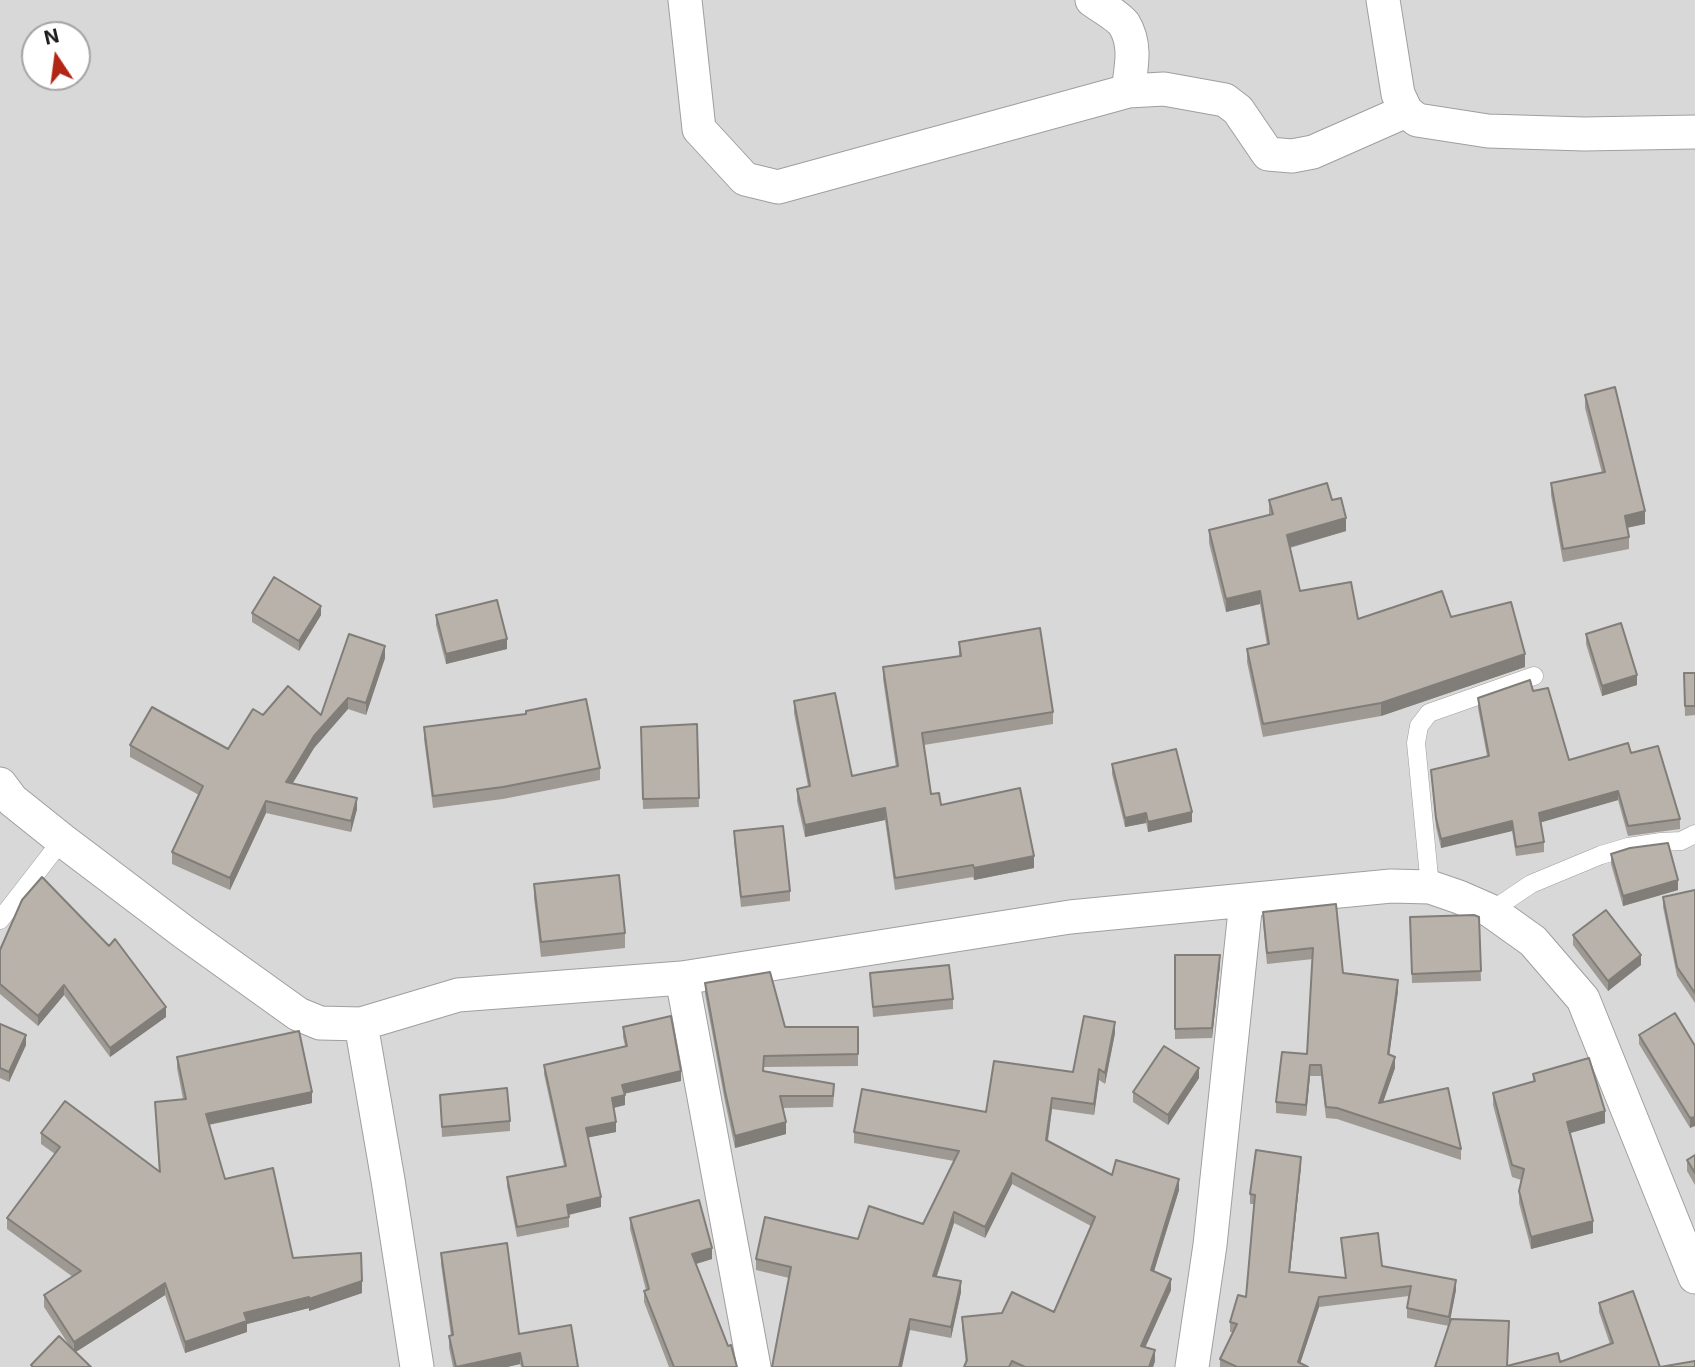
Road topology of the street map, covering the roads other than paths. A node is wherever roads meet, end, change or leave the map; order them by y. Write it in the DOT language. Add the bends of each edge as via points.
graph roads {
  1 [pos="685,0"];
  2 [pos="1092,0"];
  3 [pos="1383,0"];
  4 [pos="1128,91"];
  5 [pos="1406,111"];
  6 [pos="1695,132"];
  7 [pos="1534,677"];
  8 [pos="0,784"];
  9 [pos="1695,834"];
  10 [pos="62,840"];
  11 [pos="1430,887"];
  12 [pos="1246,901"];
  13 [pos="1491,911"];
  14 [pos="0,920"];
  15 [pos="682,978"];
  16 [pos="361,1024"];
  17 [pos="1695,1276"];
  18 [pos="417,1367"];
  19 [pos="754,1367"];
  20 [pos="1192,1367"];
  1 -- 4 [label="street" via="699,129 745,179 778,187"];
  2 -- 4 [label="street" via="1123,22 1133,56"];
  3 -- 5 [label="street" via="1398,94"];
  4 -- 5 [label="street" via="1164,89 1224,100 1238,110 1268,153 1292,156 1313,152"];
  5 -- 6 [label="street" via="1417,120 1488,131"];
  7 -- 11 [label="lane" via="1429,713 1419,726 1416,743"];
  8 -- 10 [label="street" via="12,800"];
  9 -- 13 [label="lane" via="1681,841 1601,855 1531,884"];
  10 -- 14 [label="lane"];
  10 -- 16 [label="street" via="299,1014 320,1023"];
  11 -- 12 [label="street" via="1391,886"];
  11 -- 13 [label="street"];
  12 -- 15 [label="street" via="1070,917"];
  12 -- 20 [label="street" via="1210,1245"];
  13 -- 17 [label="street" via="1533,941 1583,999"];
  15 -- 16 [label="street" via="458,995"];
  15 -- 19 [label="street"];
  16 -- 18 [label="street"];
}
